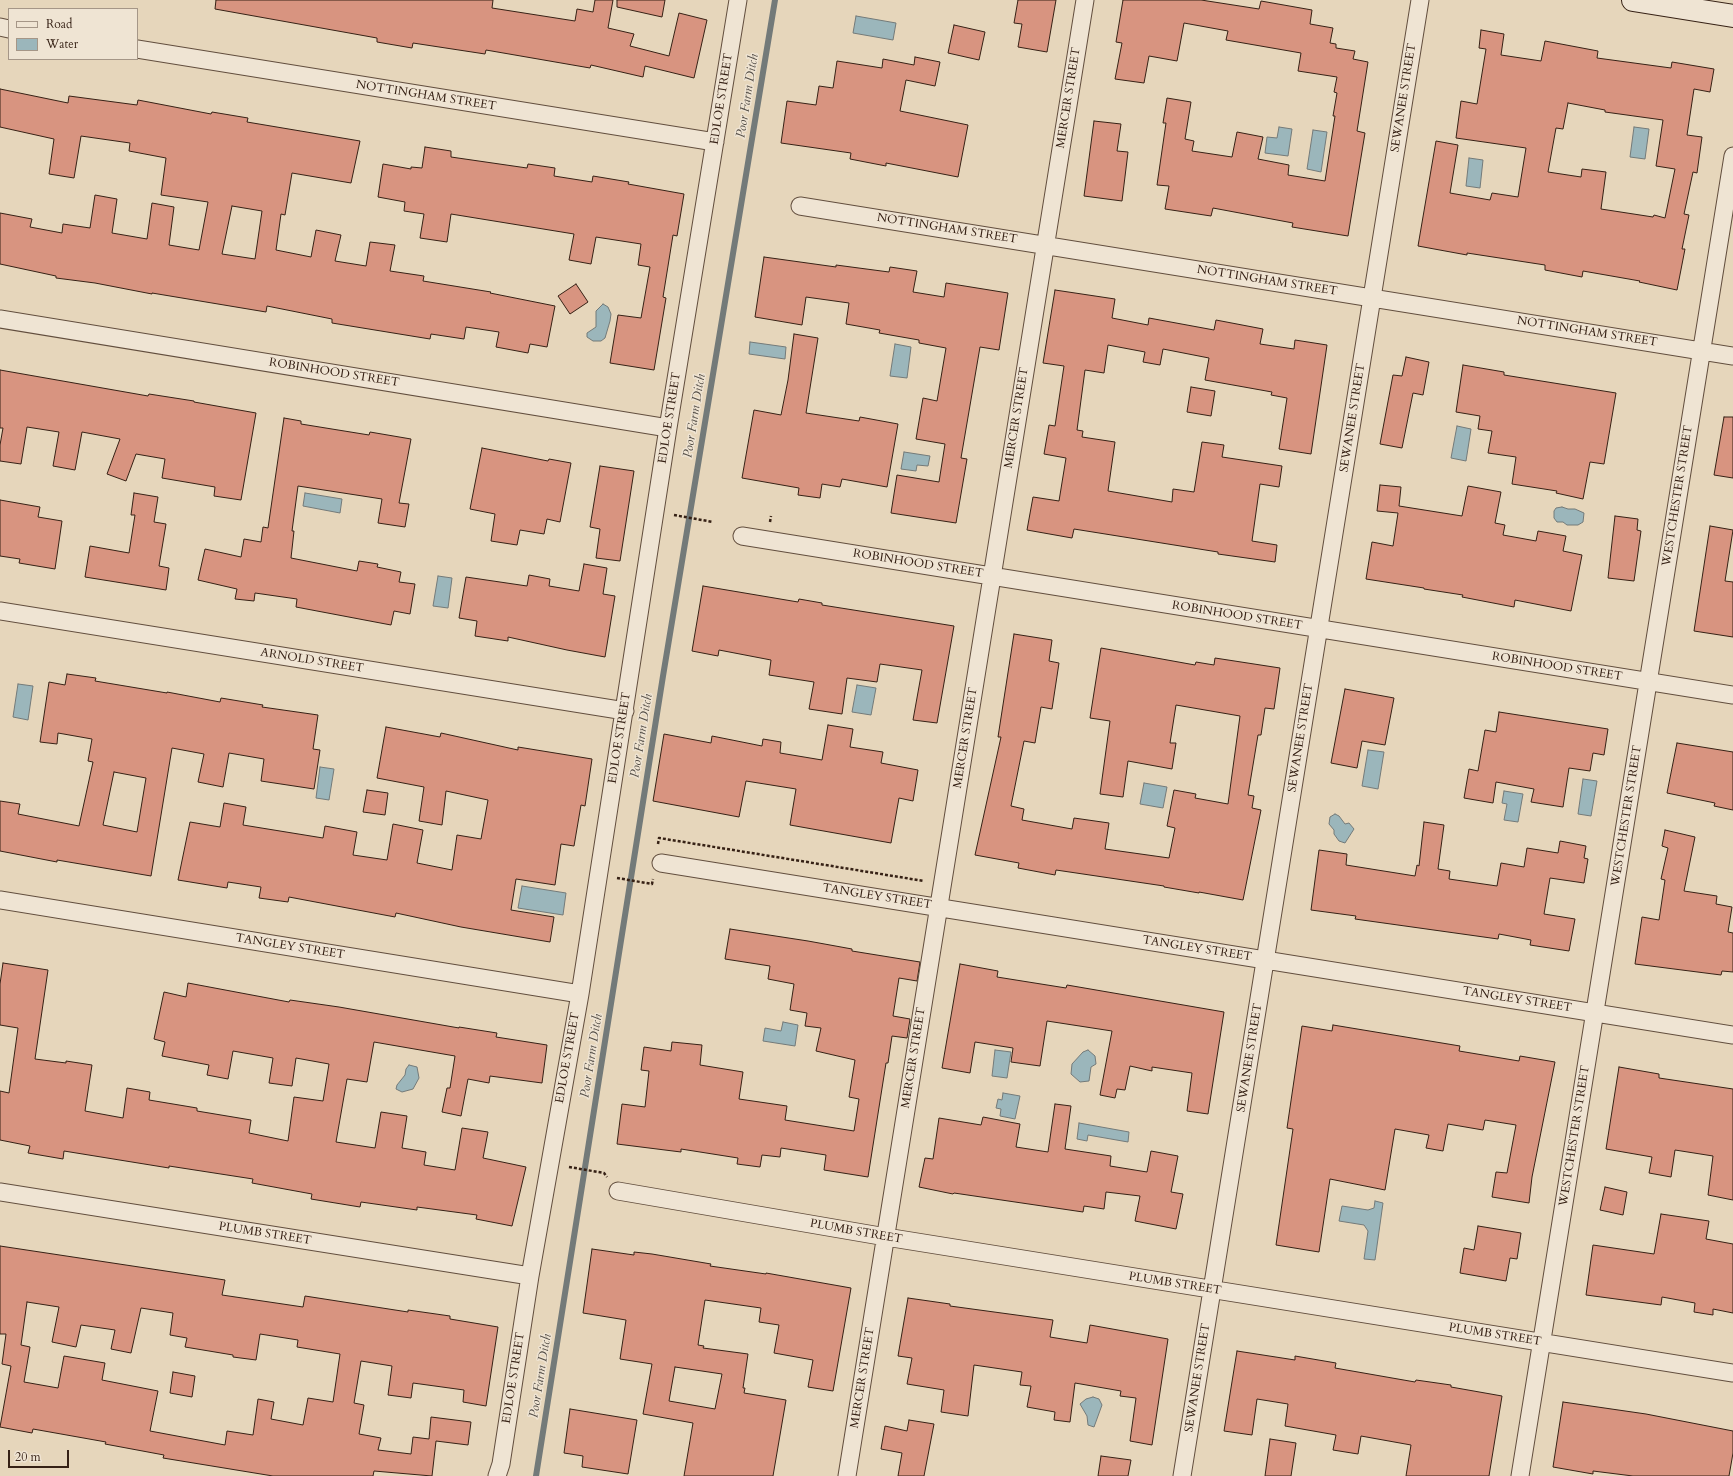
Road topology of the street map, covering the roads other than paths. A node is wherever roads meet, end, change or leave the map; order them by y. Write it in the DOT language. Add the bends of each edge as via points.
graph roads {
  1 [pos="738,0"];
  2 [pos="1085,0"];
  3 [pos="1420,0"];
  4 [pos="1633,0"];
  5 [pos="1733,16"];
  6 [pos="138,49"];
  7 [pos="715,142"];
  8 [pos="1733,156"];
  9 [pos="800,206"];
  10 [pos="1046,245"];
  11 [pos="1372,298"];
  12 [pos="0,319"];
  13 [pos="1702,351"];
  14 [pos="1733,356"];
  15 [pos="668,428"];
  16 [pos="742,536"];
  17 [pos="992,576"];
  18 [pos="0,611"];
  19 [pos="1319,629"];
  20 [pos="1648,682"];
  21 [pos="1733,695"];
  22 [pos="625,711"];
  23 [pos="657,870"];
  24 [pos="0,900"];
  25 [pos="939,907"];
  26 [pos="1265,960"];
  27 [pos="580,994"];
  28 [pos="1595,1013"];
  29 [pos="1733,1035"];
  30 [pos="618,1191"];
  31 [pos="0,1192"];
  32 [pos="886,1237"];
  33 [pos="530,1276"];
  34 [pos="1212,1290"];
  35 [pos="1542,1342"];
  36 [pos="1733,1374"];
  37 [pos="497,1476"];
  38 [pos="847,1476"];
  39 [pos="1182,1476"];
  40 [pos="1520,1476"];
  1 -- 7 [label="street, EDLOE STREET"];
  2 -- 10 [label="street, MERCER STREET"];
  3 -- 11 [label="street, SEWANEE STREET"];
  4 -- 5 [label="street"];
  6 -- 7 [label="street, NOTTINGHAM STREET"];
  7 -- 15 [label="street, EDLOE STREET"];
  8 -- 13 [label="street, WESTCHESTER STREET"];
  9 -- 10 [label="street, NOTTINGHAM STREET"];
  10 -- 11 [label="street, NOTTINGHAM STREET"];
  10 -- 17 [label="street, MERCER STREET"];
  11 -- 13 [label="street, NOTTINGHAM STREET"];
  11 -- 19 [label="street, SEWANEE STREET"];
  12 -- 15 [label="street, ROBINHOOD STREET"];
  13 -- 14 [label="street, NOTTINGHAM STREET"];
  13 -- 20 [label="street, WESTCHESTER STREET"];
  15 -- 22 [label="street, EDLOE STREET"];
  16 -- 17 [label="street, ROBINHOOD STREET"];
  17 -- 19 [label="street, ROBINHOOD STREET"];
  17 -- 25 [label="street, MERCER STREET"];
  18 -- 22 [label="street, ARNOLD STREET"];
  19 -- 20 [label="street, ROBINHOOD STREET"];
  19 -- 26 [label="street, SEWANEE STREET"];
  20 -- 21 [label="street, ROBINHOOD STREET"];
  20 -- 28 [label="street, WESTCHESTER STREET"];
  22 -- 27 [label="street, EDLOE STREET"];
  23 -- 25 [label="street, TANGLEY STREET"];
  24 -- 27 [label="street, TANGLEY STREET"];
  25 -- 26 [label="street, TANGLEY STREET"];
  25 -- 32 [label="street, MERCER STREET"];
  26 -- 28 [label="street, TANGLEY STREET"];
  26 -- 34 [label="street, SEWANEE STREET"];
  27 -- 33 [label="street, EDLOE STREET"];
  28 -- 29 [label="street, TANGLEY STREET"];
  28 -- 35 [label="street, WESTCHESTER STREET"];
  30 -- 32 [label="street, PLUMB STREET"];
  31 -- 33 [label="street, PLUMB STREET"];
  32 -- 34 [label="street, PLUMB STREET"];
  32 -- 38 [label="street, MERCER STREET"];
  33 -- 37 [label="street, EDLOE STREET"];
  34 -- 35 [label="street, PLUMB STREET"];
  34 -- 39 [label="street, SEWANEE STREET"];
  35 -- 36 [label="street, PLUMB STREET"];
  35 -- 40 [label="street, WESTCHESTER STREET"];
}
